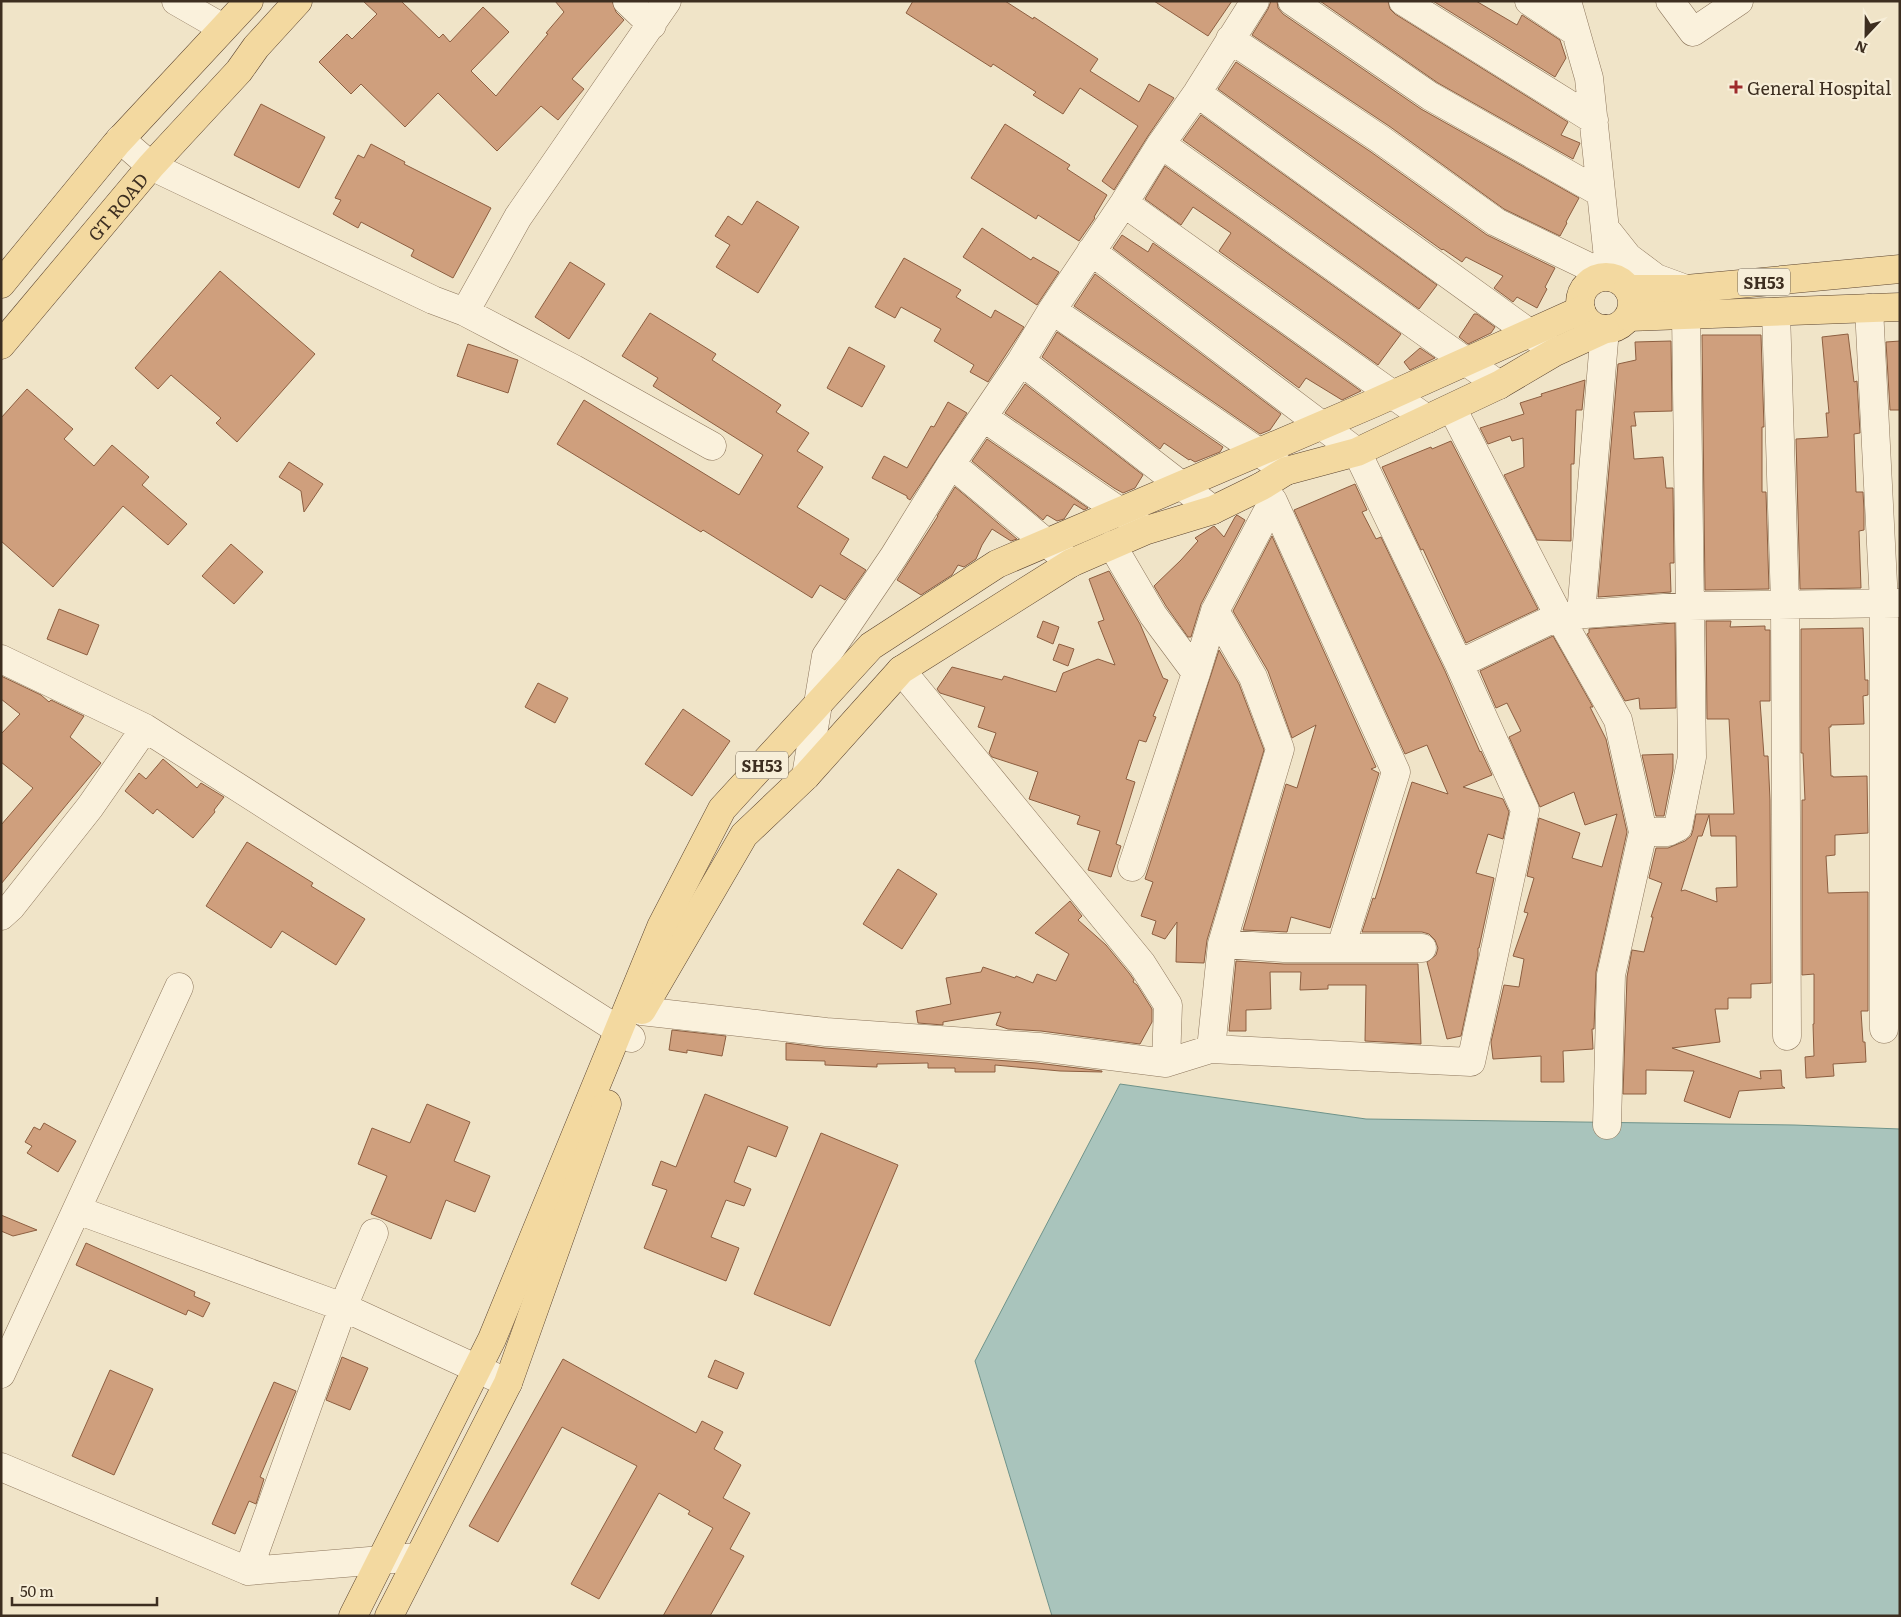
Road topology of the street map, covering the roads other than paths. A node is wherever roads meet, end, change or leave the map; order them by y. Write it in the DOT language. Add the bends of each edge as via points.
graph roads {
  1 [pos="176,1"];
  2 [pos="249,1"];
  3 [pos="298,1"];
  4 [pos="627,1"];
  5 [pos="667,1"];
  6 [pos="1255,1"];
  7 [pos="1292,1"];
  8 [pos="1403,1"];
  9 [pos="1529,1"];
  10 [pos="1567,1"];
  11 [pos="1670,1"];
  12 [pos="1739,1"];
  13 [pos="652,25"];
  14 [pos="223,28"];
  15 [pos="1574,31"];
  16 [pos="1230,40"];
  17 [pos="1197,93"];
  18 [pos="1594,120"];
  19 [pos="120,139"];
  20 [pos="1161,144"];
  21 [pos="151,166"];
  22 [pos="1601,193"];
  23 [pos="1124,202"];
  24 [pos="1605,228"];
  25 [pos="1091,251"];
  26 [pos="1900,269"];
  27 [pos="1619,283"];
  28 [pos="1,284"];
  29 [pos="1686,302"];
  30 [pos="1900,307"];
  31 [pos="1870,308"];
  32 [pos="1052,310"];
  33 [pos="1581,310"];
  34 [pos="465,312"];
  35 [pos="1776,312"];
  36 [pos="1629,317"];
  37 [pos="1605,329"];
  38 [pos="1529,334"];
  39 [pos="3,341"];
  40 [pos="1555,352"];
  41 [pos="1021,360"];
  42 [pos="1466,362"];
  43 [pos="1499,385"];
  44 [pos="1393,394"];
  45 [pos="1452,408"];
  46 [pos="983,417"];
  47 [pos="1427,418"];
  48 [pos="1322,425"];
  49 [pos="712,446"];
  50 [pos="1258,452"];
  51 [pos="1357,452"];
  52 [pos="951,464"];
  53 [pos="1286,471"];
  54 [pos="1181,485"];
  55 [pos="1268,493"];
  56 [pos="1213,510"];
  57 [pos="1120,511"];
  58 [pos="1147,530"];
  59 [pos="1046,543"];
  60 [pos="1112,545"];
  61 [pos="1071,563"];
  62 [pos="1892,603"];
  63 [pos="1785,604"];
  64 [pos="1690,606"];
  65 [pos="1215,611"];
  66 [pos="1570,615"];
  67 [pos="1,659"];
  68 [pos="1459,664"];
  69 [pos="901,670"];
  70 [pos="1196,673"];
  71 [pos="818,705"];
  72 [pos="145,728"];
  73 [pos="806,776"];
  74 [pos="1644,832"];
  75 [pos="1132,867"];
  76 [pos="1,916"];
  77 [pos="1222,944"];
  78 [pos="1341,947"];
  79 [pos="1422,948"];
  80 [pos="179,987"];
  81 [pos="641,1011"];
  82 [pos="1884,1029"];
  83 [pos="625,1034"];
  84 [pos="1787,1036"];
  85 [pos="1211,1049"];
  86 [pos="1166,1063"];
  87 [pos="1608,1125"];
  88 [pos="77,1210"];
  89 [pos="374,1233"];
  90 [pos="343,1307"];
  91 [pos="477,1368"];
  92 [pos="1,1374"];
  93 [pos="508,1383"];
  94 [pos="1,1467"];
  95 [pos="418,1557"];
  96 [pos="381,1560"];
  97 [pos="248,1571"];
  98 [pos="353,1616"];
  99 [pos="389,1616"];
  1 -- 14 [label="street"];
  2 -- 14 [label="main road"];
  3 -- 21 [label="main road, GT ROAD" via="239,71"];
  4 -- 13 [label="street"];
  5 -- 13 [label="street"];
  6 -- 16 [label="street"];
  7 -- 22 [label="street" via="1430,96"];
  8 -- 18 [label="street"];
  9 -- 15 [label="street"];
  10 -- 15 [label="street"];
  11 -- 12 [label="street" via="1693,32"];
  13 -- 34 [label="street" via="518,217"];
  14 -- 19 [label="main road"];
  15 -- 18 [label="street" via="1589,78"];
  16 -- 17 [label="street"];
  16 -- 27 [label="street" via="1380,139 1496,222"];
  17 -- 20 [label="street"];
  17 -- 38 [label="street"];
  18 -- 22 [label="street"];
  19 -- 21 [label="street"];
  19 -- 28 [label="main road"];
  20 -- 23 [label="street"];
  20 -- 42 [label="street"];
  21 -- 34 [label="street" via="432,300"];
  21 -- 39 [label="main road, GT ROAD"];
  22 -- 24 [label="street"];
  23 -- 25 [label="street"];
  23 -- 44 [label="street"];
  24 -- 27 [label="street"];
  24 -- 29 [label="street" via="1628,257"];
  25 -- 32 [label="street"];
  25 -- 48 [label="street"];
  26 -- 29 [label="main road, SH53"];
  27 -- 29 [label="main road, SH53"];
  27 -- 33 [label="main road" via="1602,277 1593,280 1582,293"];
  27 -- 36 [label="main road" via="1632,301"];
  29 -- 35 [label="main road, SH53"];
  29 -- 36 [label="main road, SH53"];
  29 -- 64 [label="street"];
  30 -- 31 [label="main road, SH53"];
  31 -- 35 [label="main road, SH53"];
  31 -- 62 [label="street"];
  32 -- 41 [label="street"];
  32 -- 50 [label="street"];
  33 -- 37 [label="main road" via="1591,324"];
  33 -- 38 [label="main road, SH53"];
  34 -- 49 [label="street"];
  35 -- 63 [label="street"];
  36 -- 37 [label="main road" via="1616,328"];
  37 -- 40 [label="main road, SH53"];
  37 -- 66 [label="street"];
  38 -- 40 [label="street"];
  38 -- 42 [label="main road, SH53"];
  40 -- 43 [label="main road, SH53"];
  41 -- 46 [label="street"];
  41 -- 54 [label="street"];
  42 -- 43 [label="street"];
  42 -- 44 [label="main road, SH53"];
  43 -- 45 [label="main road, SH53"];
  44 -- 47 [label="street"];
  44 -- 48 [label="main road, SH53"];
  45 -- 47 [label="main road, SH53"];
  45 -- 66 [label="street"];
  46 -- 52 [label="street"];
  46 -- 57 [label="street"];
  47 -- 51 [label="main road, SH53"];
  48 -- 50 [label="main road, SH53"];
  48 -- 51 [label="street"];
  50 -- 53 [label="street"];
  50 -- 54 [label="main road, SH53"];
  51 -- 53 [label="main road, SH53"];
  51 -- 68 [label="street"];
  52 -- 59 [label="street"];
  52 -- 71 [label="street" via="826,656"];
  53 -- 55 [label="main road, SH53"];
  54 -- 56 [label="street"];
  54 -- 57 [label="main road, SH53"];
  55 -- 56 [label="main road, SH53"];
  55 -- 65 [label="street"];
  55 -- 78 [label="street" via="1396,772"];
  56 -- 58 [label="main road, SH53"];
  57 -- 58 [label="street"];
  57 -- 59 [label="main road, SH53"];
  58 -- 60 [label="main road, SH53"];
  59 -- 61 [label="street"];
  59 -- 71 [label="main road, SH53" via="997,564 871,646"];
  60 -- 61 [label="main road, SH53"];
  60 -- 70 [label="street" via="1153,616"];
  61 -- 69 [label="main road, SH53"];
  62 -- 63 [label="street"];
  62 -- 82 [label="street"];
  63 -- 64 [label="street"];
  63 -- 84 [label="street"];
  64 -- 66 [label="street"];
  64 -- 74 [label="street" via="1692,757 1678,827 1668,832"];
  65 -- 70 [label="street"];
  65 -- 77 [label="street" via="1253,677 1280,749"];
  66 -- 68 [label="street"];
  66 -- 74 [label="street" via="1618,720"];
  67 -- 72 [label="street"];
  68 -- 85 [label="street" via="1525,810 1471,1062"];
  69 -- 73 [label="main road, SH53"];
  69 -- 86 [label="street" via="1142,964 1168,1005"];
  70 -- 75 [label="street"];
  71 -- 73 [label="street"];
  71 -- 83 [label="main road, SH53" via="722,809 661,927"];
  72 -- 76 [label="street" via="90,807"];
  72 -- 83 [label="street"];
  73 -- 81 [label="main road, SH53" via="744,835"];
  74 -- 87 [label="street" via="1611,976"];
  77 -- 78 [label="street"];
  77 -- 85 [label="street"];
  78 -- 79 [label="street"];
  80 -- 88 [label="street"];
  81 -- 83 [label="main road, SH53"];
  81 -- 86 [label="street" via="826,1032 1039,1046"];
  83 -- 91 [label="main road, SH53"];
  83 -- 93 [label="main road, SH53"];
  85 -- 86 [label="street"];
  88 -- 90 [label="street"];
  88 -- 92 [label="street"];
  89 -- 90 [label="street"];
  90 -- 91 [label="street"];
  90 -- 97 [label="street"];
  91 -- 93 [label="street"];
  91 -- 96 [label="main road, SH53"];
  93 -- 95 [label="main road, SH53"];
  94 -- 97 [label="street"];
  95 -- 96 [label="street"];
  95 -- 99 [label="main road, SH53"];
  96 -- 97 [label="street"];
  96 -- 98 [label="main road, SH53"];
}
